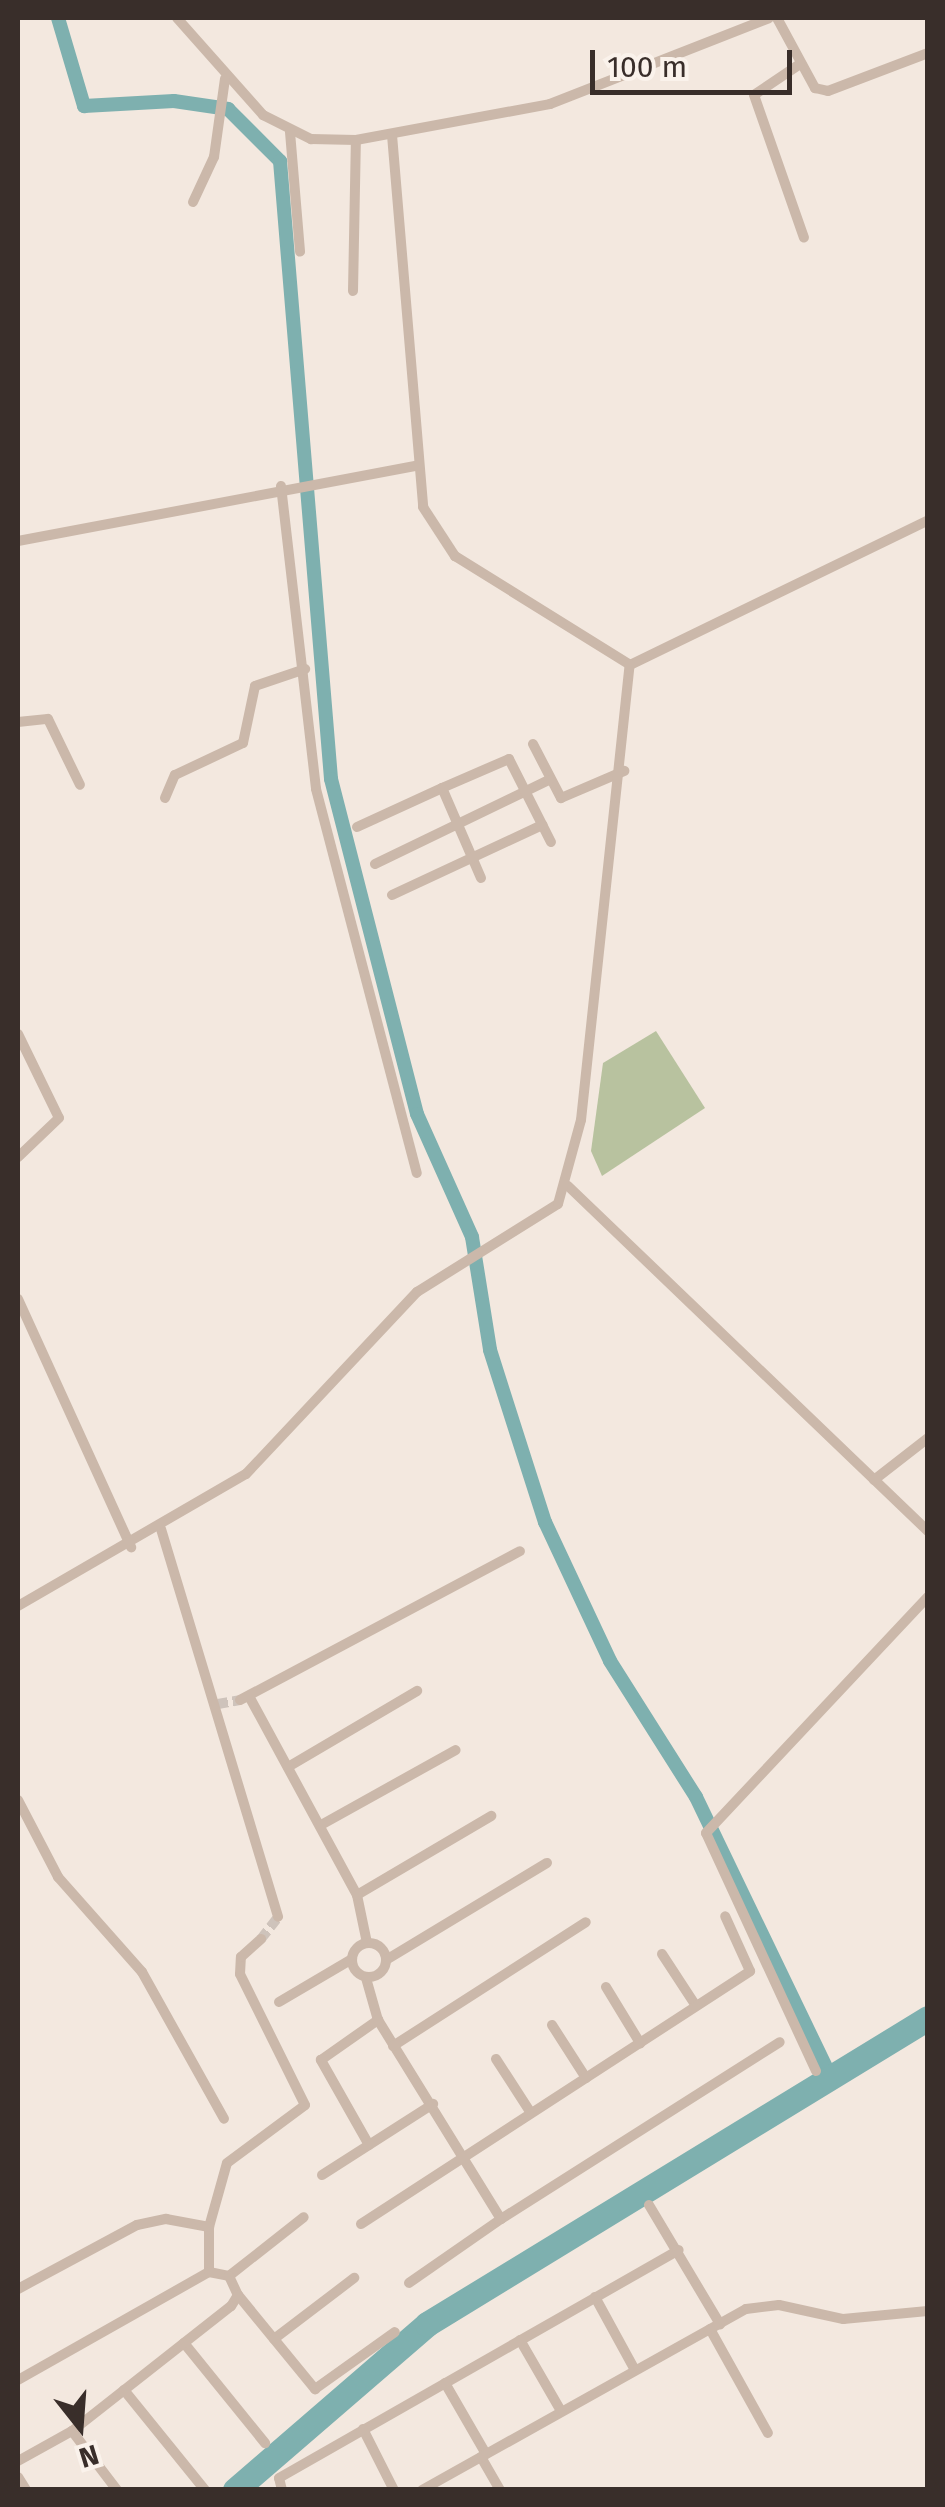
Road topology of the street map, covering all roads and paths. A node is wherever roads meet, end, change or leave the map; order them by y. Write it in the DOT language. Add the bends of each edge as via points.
graph roads {
  1 [pos="177,18"];
  2 [pos="769,18"];
  3 [pos="777,18"];
  4 [pos="928,53"];
  5 [pos="800,64"];
  6 [pos="225,79"];
  7 [pos="290,132"];
  8 [pos="392,136"];
  9 [pos="356,140"];
  10 [pos="193,202"];
  11 [pos="804,238"];
  12 [pos="300,252"];
  13 [pos="353,291"];
  14 [pos="419,465"];
  15 [pos="285,485"];
  16 [pos="928,520"];
  17 [pos="18,540"];
  18 [pos="630,665"];
  19 [pos="305,669"];
  20 [pos="18,722"];
  21 [pos="533,744"];
  22 [pos="624,771"];
  23 [pos="549,780"];
  24 [pos="80,785"];
  25 [pos="442,788"];
  26 [pos="525,790"];
  27 [pos="165,798"];
  28 [pos="459,823"];
  29 [pos="542,824"];
  30 [pos="357,827"];
  31 [pos="551,842"];
  32 [pos="474,856"];
  33 [pos="375,864"];
  34 [pos="481,878"];
  35 [pos="392,894"];
  36 [pos="18,1034"];
  37 [pos="18,1157"];
  38 [pos="417,1173"];
  39 [pos="568,1186"];
  40 [pos="18,1299"];
  41 [pos="928,1438"];
  42 [pos="874,1480"];
  43 [pos="161,1530"];
  44 [pos="928,1531"];
  45 [pos="128,1537"];
  46 [pos="520,1551"];
  47 [pos="928,1597"];
  48 [pos="18,1606"];
  49 [pos="417,1691"];
  50 [pos="456,1750"];
  51 [pos="288,1766"];
  52 [pos="18,1800"];
  53 [pos="491,1816"];
  54 [pos="321,1826"];
  55 [pos="548,1862"];
  56 [pos="357,1896"];
  57 [pos="725,1916"];
  58 [pos="278,1917"];
  59 [pos="586,1922"];
  60 [pos="261,1938"];
  61 [pos="367,1943"];
  62 [pos="662,1954"];
  63 [pos="352,1959"];
  64 [pos="386,1960"];
  65 [pos="366,1978"];
  66 [pos="606,1987"];
  67 [pos="279,2002"];
  68 [pos="696,2006"];
  69 [pos="378,2020"];
  70 [pos="552,2025"];
  71 [pos="780,2042"];
  72 [pos="640,2043"];
  73 [pos="393,2046"];
  74 [pos="496,2059"];
  75 [pos="816,2070"];
  76 [pos="586,2078"];
  77 [pos="433,2104"];
  78 [pos="531,2113"];
  79 [pos="224,2119"];
  80 [pos="369,2145"];
  81 [pos="468,2154"];
  82 [pos="322,2175"];
  83 [pos="649,2205"];
  84 [pos="304,2216"];
  85 [pos="501,2219"];
  86 [pos="361,2224"];
  87 [pos="209,2227"];
  88 [pos="678,2250"];
  89 [pos="209,2272"];
  90 [pos="229,2276"];
  91 [pos="354,2278"];
  92 [pos="409,2283"];
  93 [pos="18,2288"];
  94 [pos="238,2295"];
  95 [pos="595,2297"];
  96 [pos="928,2311"];
  97 [pos="715,2326"];
  98 [pos="395,2332"];
  99 [pos="274,2339"];
  100 [pos="520,2340"];
  101 [pos="184,2343"];
  102 [pos="635,2370"];
  103 [pos="18,2380"];
  104 [pos="444,2383"];
  105 [pos="124,2390"];
  106 [pos="561,2412"];
  107 [pos="363,2429"];
  108 [pos="72,2430"];
  109 [pos="768,2432"];
  110 [pos="265,2444"];
  111 [pos="483,2455"];
  112 [pos="18,2461"];
  113 [pos="18,2477"];
  114 [pos="26,2490"];
  115 [pos="117,2490"];
  116 [pos="205,2490"];
  117 [pos="282,2490"];
  118 [pos="394,2490"];
  119 [pos="422,2490"];
  120 [pos="500,2490"];
  1 -- 6 [label="street"];
  2 -- 8 [label="street" via="550,104"];
  3 -- 5 [label="street"];
  4 -- 5 [label="street" via="828,92"];
  5 -- 11 [label="street" via="754,95"];
  6 -- 7 [label="street"];
  6 -- 10 [label="street" via="214,156"];
  7 -- 9 [label="street"];
  7 -- 12 [label="street"];
  8 -- 9 [label="street"];
  8 -- 14 [label="street"];
  9 -- 13 [label="street"];
  14 -- 15 [label="street"];
  14 -- 18 [label="street" via="426,517 440,543"];
  15 -- 17 [label="street"];
  15 -- 19 [label="street"];
  16 -- 18 [label="street"];
  18 -- 22 [label="street"];
  19 -- 27 [label="street" via="256,686 242,743 175,775"];
  19 -- 38 [label="street" via="316,789"];
  20 -- 24 [label="street" via="48,719"];
  21 -- 23 [label="street"];
  22 -- 23 [label="street" via="561,798"];
  22 -- 39 [label="street"];
  23 -- 26 [label="street"];
  25 -- 26 [label="street" via="508,759"];
  25 -- 28 [label="street"];
  25 -- 30 [label="street"];
  26 -- 28 [label="street"];
  26 -- 29 [label="street"];
  28 -- 32 [label="street"];
  28 -- 33 [label="street"];
  29 -- 31 [label="street"];
  29 -- 32 [label="street"];
  32 -- 34 [label="street"];
  32 -- 35 [label="street"];
  36 -- 37 [label="street" via="59,1118"];
  39 -- 42 [label="street"];
  39 -- 43 [label="street" via="545,1216 468,1258 378,1329 246,1474"];
  40 -- 45 [label="street"];
  41 -- 42 [label="street"];
  42 -- 44 [label="street"];
  43 -- 45 [label="street"];
  43 -- 58 [label="street"];
  45 -- 48 [label="street"];
  46 -- 51 [label="street" via="245,1699"];
  47 -- 75 [label="street" via="708,1831"];
  49 -- 51 [label="street"];
  50 -- 54 [label="street"];
  51 -- 54 [label="street"];
  52 -- 79 [label="street" via="58,1877 142,1972"];
  53 -- 56 [label="street"];
  54 -- 56 [label="street"];
  55 -- 64 [label="street"];
  56 -- 61 [label="street"];
  57 -- 68 [label="street" via="750,1971"];
  59 -- 73 [label="street"];
  60 -- 87 [label="street" via="241,1957 240,1974 306,2097 286,2123 227,2163"];
  61 -- 63 [label="street"];
  61 -- 64 [label="street"];
  62 -- 68 [label="street"];
  63 -- 65 [label="street"];
  63 -- 67 [label="street"];
  64 -- 65 [label="street"];
  65 -- 69 [label="street"];
  66 -- 72 [label="street"];
  68 -- 72 [label="street"];
  69 -- 73 [label="street"];
  69 -- 80 [label="street" via="321,2060"];
  70 -- 76 [label="street"];
  71 -- 85 [label="street"];
  72 -- 76 [label="street"];
  73 -- 77 [label="street"];
  74 -- 78 [label="street"];
  76 -- 78 [label="street"];
  77 -- 80 [label="street"];
  77 -- 81 [label="street"];
  78 -- 81 [label="street"];
  80 -- 82 [label="street"];
  81 -- 85 [label="street"];
  81 -- 86 [label="street"];
  83 -- 88 [label="street"];
  84 -- 90 [label="street"];
  85 -- 92 [label="street"];
  87 -- 89 [label="street"];
  87 -- 93 [label="street" via="166,2218 137,2225"];
  88 -- 95 [label="street"];
  88 -- 97 [label="street"];
  89 -- 90 [label="street"];
  89 -- 103 [label="street"];
  90 -- 94 [label="street"];
  91 -- 99 [label="street"];
  94 -- 99 [label="street"];
  94 -- 101 [label="street"];
  95 -- 100 [label="street"];
  95 -- 102 [label="street"];
  96 -- 97 [label="street" via="843,2319 763,2304"];
  97 -- 102 [label="street"];
  97 -- 109 [label="street"];
  98 -- 99 [label="street" via="324,2388"];
  100 -- 104 [label="street"];
  100 -- 106 [label="street"];
  101 -- 105 [label="street"];
  101 -- 110 [label="street"];
  102 -- 106 [label="street"];
  104 -- 107 [label="street"];
  104 -- 111 [label="street"];
  105 -- 108 [label="street"];
  105 -- 116 [label="street"];
  106 -- 111 [label="street"];
  107 -- 117 [label="street" via="279,2478"];
  107 -- 118 [label="street"];
  108 -- 112 [label="street"];
  108 -- 115 [label="street"];
  111 -- 119 [label="street"];
  111 -- 120 [label="street"];
  113 -- 114 [label="street"];
}
